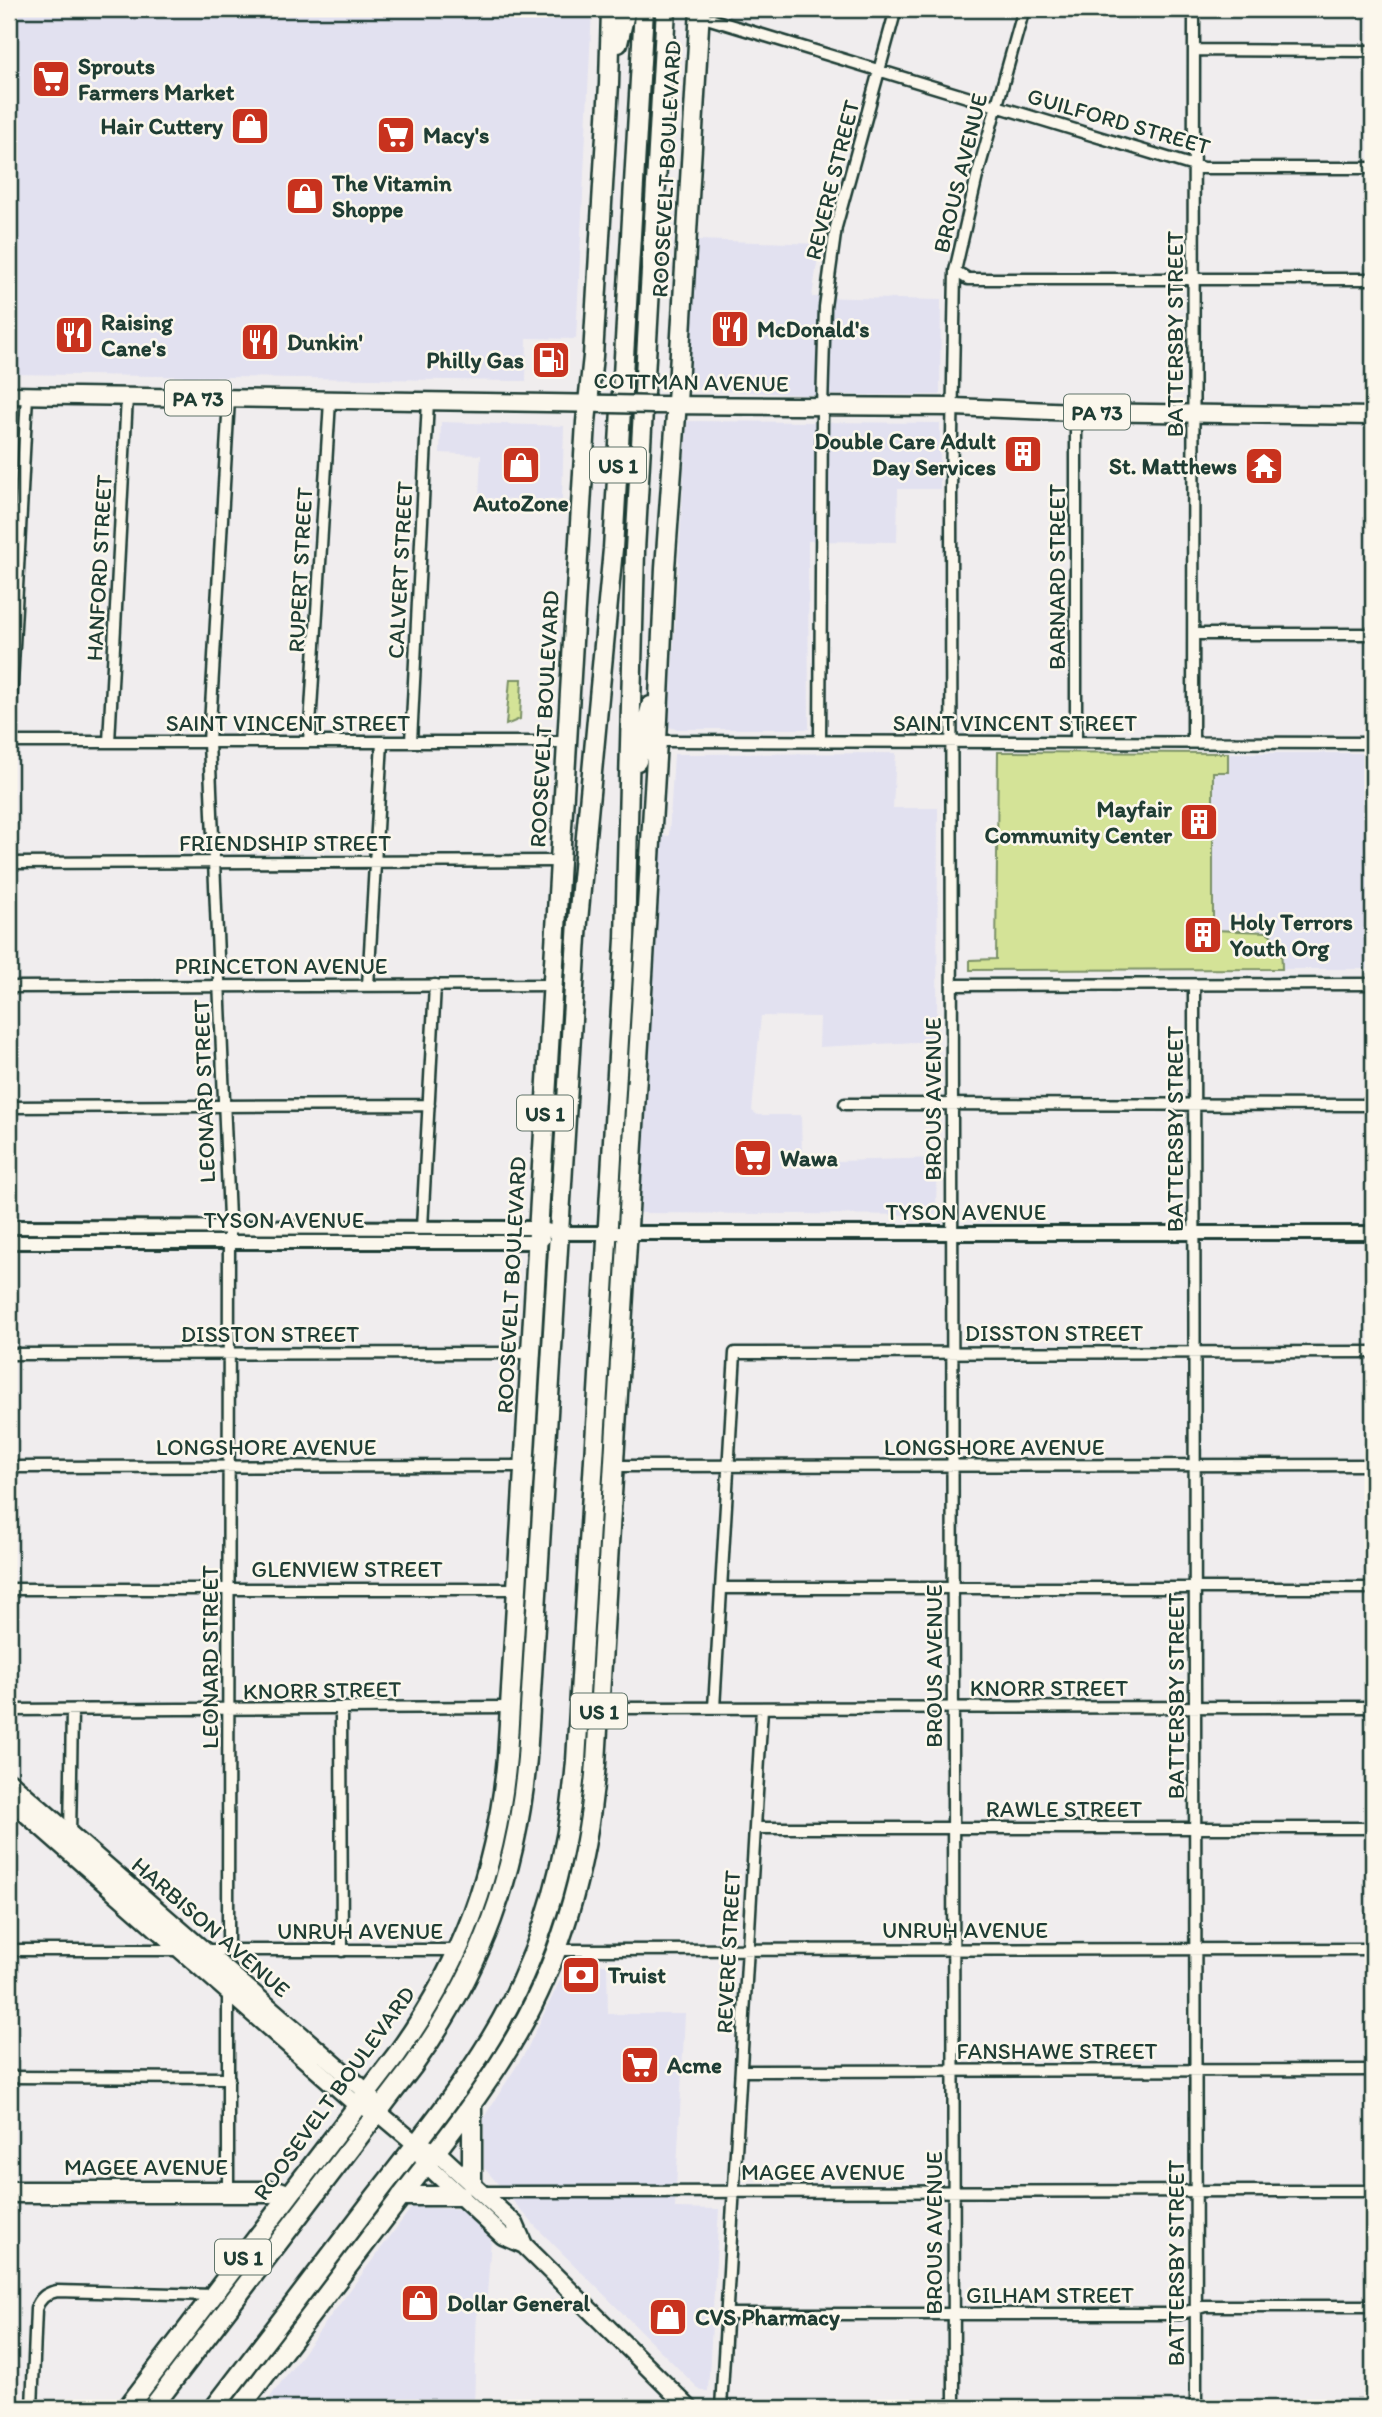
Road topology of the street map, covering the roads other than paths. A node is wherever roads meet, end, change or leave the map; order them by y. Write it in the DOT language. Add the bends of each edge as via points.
graph roads {
  1 [pos="611,9"];
  2 [pos="626,9"];
  3 [pos="644,9"];
  4 [pos="666,9"];
  5 [pos="896,9"];
  6 [pos="1024,9"];
  7 [pos="1194,9"];
  8 [pos="700,12"];
  9 [pos="1194,51"];
  10 [pos="1373,51"];
  11 [pos="880,70"];
  12 [pos="609,83"];
  13 [pos="997,106"];
  14 [pos="1194,166"];
  15 [pos="1373,168"];
  16 [pos="955,271"];
  17 [pos="1194,279"];
  18 [pos="1373,279"];
  19 [pos="9,395"];
  20 [pos="27,395"];
  21 [pos="127,397"];
  22 [pos="229,399"];
  23 [pos="330,401"];
  24 [pos="428,401"];
  25 [pos="589,404"];
  26 [pos="676,405"];
  27 [pos="822,407"];
  28 [pos="954,407"];
  29 [pos="1076,412"];
  30 [pos="1195,414"];
  31 [pos="1373,416"];
  32 [pos="1195,634"];
  33 [pos="1373,635"];
  34 [pos="658,677"];
  35 [pos="209,741"];
  36 [pos="568,741"];
  37 [pos="657,741"];
  38 [pos="820,741"];
  39 [pos="9,742"];
  40 [pos="110,742"];
  41 [pos="309,742"];
  42 [pos="382,742"];
  43 [pos="411,742"];
  44 [pos="953,742"];
  45 [pos="1076,742"];
  46 [pos="1194,743"];
  47 [pos="1373,743"];
  48 [pos="630,791"];
  49 [pos="560,861"];
  50 [pos="9,863"];
  51 [pos="213,863"];
  52 [pos="375,863"];
  53 [pos="1373,984"];
  54 [pos="435,985"];
  55 [pos="553,985"];
  56 [pos="952,985"];
  57 [pos="1194,985"];
  58 [pos="219,986"];
  59 [pos="368,986"];
  60 [pos="9,987"];
  61 [pos="845,1104"];
  62 [pos="952,1104"];
  63 [pos="429,1105"];
  64 [pos="1194,1105"];
  65 [pos="1373,1105"];
  66 [pos="9,1107"];
  67 [pos="225,1107"];
  68 [pos="565,1118"];
  69 [pos="229,1226"];
  70 [pos="9,1227"];
  71 [pos="422,1228"];
  72 [pos="558,1233"];
  73 [pos="608,1233"];
  74 [pos="628,1233"];
  75 [pos="953,1233"];
  76 [pos="1195,1233"];
  77 [pos="1373,1233"];
  78 [pos="390,1234"];
  79 [pos="538,1235"];
  80 [pos="9,1241"];
  81 [pos="229,1241"];
  82 [pos="1373,1352"];
  83 [pos="228,1353"];
  84 [pos="531,1353"];
  85 [pos="953,1353"];
  86 [pos="1195,1353"];
  87 [pos="9,1354"];
  88 [pos="1373,1465"];
  89 [pos="229,1466"];
  90 [pos="524,1466"];
  91 [pos="614,1466"];
  92 [pos="728,1466"];
  93 [pos="953,1466"];
  94 [pos="1195,1466"];
  95 [pos="9,1467"];
  96 [pos="230,1588"];
  97 [pos="721,1588"];
  98 [pos="953,1588"];
  99 [pos="1195,1588"];
  100 [pos="1373,1588"];
  101 [pos="517,1589"];
  102 [pos="9,1590"];
  103 [pos="510,1707"];
  104 [pos="1195,1707"];
  105 [pos="1373,1707"];
  106 [pos="600,1708"];
  107 [pos="714,1708"];
  108 [pos="762,1708"];
  109 [pos="953,1708"];
  110 [pos="341,1709"];
  111 [pos="9,1710"];
  112 [pos="72,1710"];
  113 [pos="229,1710"];
  114 [pos="9,1781"];
  115 [pos="9,1799"];
  116 [pos="755,1828"];
  117 [pos="953,1828"];
  118 [pos="1373,1828"];
  119 [pos="1195,1830"];
  120 [pos="70,1843"];
  121 [pos="1195,1949"];
  122 [pos="1373,1949"];
  123 [pos="9,1950"];
  124 [pos="182,1950"];
  125 [pos="204,1950"];
  126 [pos="459,1950"];
  127 [pos="556,1950"];
  128 [pos="748,1950"];
  129 [pos="953,1950"];
  130 [pos="228,1951"];
  131 [pos="342,1951"];
  132 [pos="228,1991"];
  133 [pos="953,2070"];
  134 [pos="1195,2070"];
  135 [pos="1373,2070"];
  136 [pos="741,2071"];
  137 [pos="9,2077"];
  138 [pos="229,2078"];
  139 [pos="363,2099"];
  140 [pos="472,2103"];
  141 [pos="378,2112"];
  142 [pos="416,2144"];
  143 [pos="431,2157"];
  144 [pos="9,2187"];
  145 [pos="472,2190"];
  146 [pos="954,2191"];
  147 [pos="1195,2191"];
  148 [pos="1373,2191"];
  149 [pos="74,2192"];
  150 [pos="228,2192"];
  151 [pos="293,2192"];
  152 [pos="733,2192"];
  153 [pos="401,2196"];
  154 [pos="9,2197"];
  155 [pos="348,2266"];
  156 [pos="214,2295"];
  157 [pos="1373,2306"];
  158 [pos="1195,2310"];
  159 [pos="726,2314"];
  160 [pos="954,2314"];
  161 [pos="280,2322"];
  162 [pos="147,2382"];
  163 [pos="32,2408"];
  164 [pos="127,2408"];
  165 [pos="136,2408"];
  166 [pos="152,2408"];
  167 [pos="214,2408"];
  168 [pos="240,2408"];
  169 [pos="689,2408"];
  170 [pos="721,2408"];
  171 [pos="954,2408"];
  172 [pos="1196,2408"];
  1 -- 12 [label="highway, ROOSEVELT BOULEVARD / US 1"];
  2 -- 12 [label="highway"];
  3 -- 68 [label="highway, ROOSEVELT BOULEVARD / US 1" via="613,549 583,855"];
  4 -- 48 [label="highway, ROOSEVELT BOULEVARD / US 1" via="635,537"];
  5 -- 11 [label="street, REVERE STREET"];
  6 -- 13 [label="street, BROUS AVENUE"];
  7 -- 9 [label="street, BATTERSBY STREET"];
  8 -- 11 [label="street, GUILFORD STREET"];
  8 -- 26 [label="highway, ROOSEVELT BOULEVARD / US 1"];
  9 -- 10 [label="street"];
  9 -- 14 [label="street, BATTERSBY STREET"];
  11 -- 13 [label="street, GUILFORD STREET"];
  11 -- 27 [label="street, REVERE STREET" via="836,227 825,306"];
  12 -- 25 [label="highway, ROOSEVELT BOULEVARD / US 1"];
  13 -- 14 [label="street, GUILFORD STREET"];
  13 -- 16 [label="street, BROUS AVENUE"];
  14 -- 15 [label="street, GUILFORD STREET"];
  14 -- 17 [label="street, BATTERSBY STREET"];
  16 -- 17 [label="street" via="968,279"];
  16 -- 28 [label="street, BROUS AVENUE"];
  17 -- 18 [label="street"];
  17 -- 30 [label="street, BATTERSBY STREET"];
  19 -- 20 [label="main road, COTTMAN AVENUE / PA 73"];
  20 -- 21 [label="main road, COTTMAN AVENUE / PA 73"];
  20 -- 39 [label="street"];
  21 -- 22 [label="main road, COTTMAN AVENUE / PA 73"];
  21 -- 40 [label="street, HANFORD STREET"];
  22 -- 23 [label="main road, COTTMAN AVENUE / PA 73"];
  22 -- 35 [label="street, LEONARD STREET"];
  23 -- 24 [label="main road, COTTMAN AVENUE / PA 73"];
  23 -- 41 [label="street, RUPERT STREET"];
  24 -- 25 [label="main road, COTTMAN AVENUE / PA 73"];
  24 -- 43 [label="street, CALVERT STREET"];
  25 -- 26 [label="main road, COTTMAN AVENUE / PA 73, bridge"];
  25 -- 36 [label="highway, ROOSEVELT BOULEVARD / US 1"];
  26 -- 27 [label="main road, COTTMAN AVENUE / PA 73"];
  26 -- 34 [label="highway, ROOSEVELT BOULEVARD / US 1"];
  27 -- 28 [label="main road, COTTMAN AVENUE / PA 73"];
  27 -- 38 [label="street, REVERE STREET"];
  28 -- 29 [label="main road, COTTMAN AVENUE / PA 73"];
  28 -- 44 [label="street, BROUS AVENUE"];
  29 -- 30 [label="main road, COTTMAN AVENUE / PA 73"];
  29 -- 45 [label="street, BARNARD STREET"];
  30 -- 31 [label="main road, COTTMAN AVENUE / PA 73"];
  30 -- 32 [label="street, BATTERSBY STREET"];
  32 -- 33 [label="street"];
  32 -- 46 [label="street, BATTERSBY STREET"];
  34 -- 37 [label="highway, ROOSEVELT BOULEVARD / US 1"];
  34 -- 48 [label="highway"];
  35 -- 40 [label="street, SAINT VINCENT STREET"];
  35 -- 41 [label="street, SAINT VINCENT STREET"];
  35 -- 51 [label="street, LEONARD STREET"];
  36 -- 43 [label="street, SAINT VINCENT STREET"];
  36 -- 49 [label="highway, ROOSEVELT BOULEVARD / US 1"];
  37 -- 38 [label="street, SAINT VINCENT STREET"];
  37 -- 74 [label="highway, ROOSEVELT BOULEVARD / US 1"];
  38 -- 44 [label="street, SAINT VINCENT STREET"];
  39 -- 40 [label="street, SAINT VINCENT STREET"];
  41 -- 42 [label="street, SAINT VINCENT STREET"];
  42 -- 43 [label="street, SAINT VINCENT STREET"];
  42 -- 52 [label="street"];
  44 -- 45 [label="street, SAINT VINCENT STREET"];
  44 -- 56 [label="street, BROUS AVENUE"];
  45 -- 46 [label="street, SAINT VINCENT STREET"];
  46 -- 47 [label="street, SAINT VINCENT STREET"];
  48 -- 73 [label="highway, ROOSEVELT BOULEVARD / US 1"];
  49 -- 52 [label="street, FRIENDSHIP STREET"];
  49 -- 55 [label="highway, ROOSEVELT BOULEVARD / US 1"];
  50 -- 51 [label="street, FRIENDSHIP STREET"];
  51 -- 52 [label="street, FRIENDSHIP STREET"];
  51 -- 58 [label="street, LEONARD STREET"];
  52 -- 59 [label="street"];
  53 -- 57 [label="street"];
  54 -- 55 [label="street, PRINCETON AVENUE"];
  54 -- 59 [label="street, PRINCETON AVENUE"];
  54 -- 63 [label="street"];
  55 -- 68 [label="highway"];
  55 -- 79 [label="highway, ROOSEVELT BOULEVARD / US 1"];
  56 -- 57 [label="street"];
  56 -- 62 [label="street, BROUS AVENUE"];
  57 -- 64 [label="street, BATTERSBY STREET"];
  58 -- 59 [label="street, PRINCETON AVENUE"];
  58 -- 60 [label="street, PRINCETON AVENUE"];
  58 -- 67 [label="street, LEONARD STREET"];
  61 -- 62 [label="street"];
  62 -- 64 [label="street"];
  62 -- 75 [label="street, BROUS AVENUE"];
  63 -- 67 [label="street"];
  63 -- 71 [label="street"];
  64 -- 65 [label="street"];
  64 -- 76 [label="street, BATTERSBY STREET"];
  66 -- 67 [label="street"];
  67 -- 69 [label="street, LEONARD STREET"];
  68 -- 72 [label="highway, ROOSEVELT BOULEVARD / US 1"];
  69 -- 70 [label="street, TYSON AVENUE"];
  69 -- 78 [label="street, TYSON AVENUE"];
  69 -- 81 [label="street, LEONARD STREET"];
  71 -- 78 [label="street, TYSON AVENUE"];
  71 -- 79 [label="street, TYSON AVENUE"];
  72 -- 73 [label="street, TYSON AVENUE"];
  72 -- 79 [label="street, TYSON AVENUE"];
  72 -- 141 [label="highway, ROOSEVELT BOULEVARD / US 1" via="527,1758 518,1829 502,1896 469,1976 427,2047"];
  73 -- 74 [label="street, TYSON AVENUE"];
  73 -- 142 [label="highway, ROOSEVELT BOULEVARD / US 1" via="576,1762 567,1838 549,1911 513,1998 474,2065"];
  74 -- 75 [label="street, TYSON AVENUE"];
  74 -- 91 [label="highway, ROOSEVELT BOULEVARD / US 1"];
  75 -- 76 [label="street, TYSON AVENUE"];
  75 -- 85 [label="street, BROUS AVENUE"];
  76 -- 77 [label="street, TYSON AVENUE"];
  76 -- 86 [label="street, BATTERSBY STREET"];
  78 -- 79 [label="street, TYSON AVENUE"];
  78 -- 81 [label="street, TYSON AVENUE"];
  79 -- 84 [label="highway, ROOSEVELT BOULEVARD / US 1"];
  80 -- 81 [label="street, TYSON AVENUE"];
  81 -- 83 [label="street, LEONARD STREET"];
  82 -- 86 [label="street, DISSTON STREET"];
  83 -- 84 [label="street, DISSTON STREET"];
  83 -- 87 [label="street, DISSTON STREET"];
  83 -- 89 [label="street, LEONARD STREET"];
  84 -- 90 [label="highway, ROOSEVELT BOULEVARD / US 1"];
  85 -- 86 [label="street, DISSTON STREET"];
  85 -- 92 [label="street, DISSTON STREET" via="735,1353"];
  85 -- 93 [label="street, BROUS AVENUE"];
  86 -- 94 [label="street, BATTERSBY STREET"];
  88 -- 94 [label="street, LONGSHORE AVENUE"];
  89 -- 90 [label="street, LONGSHORE AVENUE"];
  89 -- 95 [label="street, LONGSHORE AVENUE"];
  89 -- 96 [label="street, LEONARD STREET"];
  90 -- 101 [label="highway, ROOSEVELT BOULEVARD / US 1"];
  91 -- 92 [label="street, LONGSHORE AVENUE"];
  91 -- 106 [label="highway, ROOSEVELT BOULEVARD / US 1"];
  92 -- 93 [label="street, LONGSHORE AVENUE"];
  92 -- 97 [label="street"];
  93 -- 94 [label="street, LONGSHORE AVENUE"];
  93 -- 98 [label="street, BROUS AVENUE"];
  94 -- 99 [label="street, BATTERSBY STREET"];
  96 -- 101 [label="street, GLENVIEW STREET"];
  96 -- 102 [label="street, GLENVIEW STREET"];
  96 -- 113 [label="street, LEONARD STREET"];
  97 -- 98 [label="street"];
  97 -- 107 [label="street"];
  98 -- 99 [label="street"];
  98 -- 109 [label="street, BROUS AVENUE"];
  99 -- 100 [label="street"];
  99 -- 104 [label="street, BATTERSBY STREET"];
  101 -- 103 [label="highway, ROOSEVELT BOULEVARD / US 1"];
  103 -- 110 [label="street, KNORR STREET"];
  103 -- 126 [label="highway, ROOSEVELT BOULEVARD / US 1" via="499,1826 483,1890"];
  104 -- 105 [label="street, KNORR STREET"];
  104 -- 109 [label="street, KNORR STREET"];
  104 -- 119 [label="street, BATTERSBY STREET"];
  106 -- 107 [label="street, KNORR STREET"];
  106 -- 127 [label="highway, ROOSEVELT BOULEVARD / US 1" via="587,1842"];
  107 -- 108 [label="street, KNORR STREET"];
  108 -- 109 [label="street, KNORR STREET"];
  108 -- 116 [label="street, REVERE STREET"];
  109 -- 117 [label="street, BROUS AVENUE"];
  110 -- 113 [label="street, KNORR STREET"];
  110 -- 131 [label="street"];
  111 -- 112 [label="street, KNORR STREET"];
  112 -- 113 [label="street, KNORR STREET"];
  112 -- 120 [label="street"];
  113 -- 130 [label="street, LEONARD STREET"];
  114 -- 120 [label="main road, HARBISON AVENUE"];
  115 -- 120 [label="main road, HARBISON AVENUE"];
  116 -- 117 [label="street, RAWLE STREET"];
  116 -- 128 [label="street, REVERE STREET"];
  117 -- 119 [label="street, RAWLE STREET"];
  117 -- 129 [label="street, BROUS AVENUE"];
  118 -- 119 [label="street, RAWLE STREET"];
  119 -- 121 [label="street, BATTERSBY STREET"];
  120 -- 124 [label="main road, HARBISON AVENUE"];
  120 -- 125 [label="main road, HARBISON AVENUE"];
  121 -- 122 [label="street, UNRUH AVENUE"];
  121 -- 129 [label="street, UNRUH AVENUE"];
  121 -- 134 [label="street, BATTERSBY STREET"];
  123 -- 124 [label="street, UNRUH AVENUE"];
  124 -- 125 [label="street, UNRUH AVENUE"];
  124 -- 132 [label="main road, HARBISON AVENUE"];
  125 -- 130 [label="street, UNRUH AVENUE"];
  125 -- 139 [label="main road, HARBISON AVENUE"];
  126 -- 131 [label="street, UNRUH AVENUE"];
  126 -- 139 [label="highway, ROOSEVELT BOULEVARD / US 1" via="428,2009"];
  127 -- 128 [label="street, UNRUH AVENUE"];
  127 -- 140 [label="highway, ROOSEVELT BOULEVARD / US 1" via="521,2028"];
  128 -- 129 [label="street, UNRUH AVENUE"];
  128 -- 136 [label="street, REVERE STREET"];
  129 -- 133 [label="street, BROUS AVENUE"];
  130 -- 131 [label="street, UNRUH AVENUE"];
  132 -- 138 [label="street"];
  132 -- 139 [label="main road, HARBISON AVENUE"];
  133 -- 134 [label="street, FANSHAWE STREET"];
  133 -- 136 [label="street, FANSHAWE STREET"];
  133 -- 146 [label="street, BROUS AVENUE"];
  134 -- 135 [label="street, FANSHAWE STREET"];
  134 -- 147 [label="street, BATTERSBY STREET"];
  136 -- 152 [label="street, REVERE STREET"];
  137 -- 138 [label="street"];
  138 -- 150 [label="street"];
  139 -- 141 [label="main road, HARBISON AVENUE"];
  139 -- 151 [label="highway, ROOSEVELT BOULEVARD / US 1"];
  140 -- 143 [label="highway, ROOSEVELT BOULEVARD / US 1"];
  140 -- 145 [label="highway"];
  141 -- 142 [label="main road, HARBISON AVENUE"];
  141 -- 166 [label="highway, ROOSEVELT BOULEVARD / US 1"];
  142 -- 143 [label="main road, HARBISON AVENUE"];
  142 -- 161 [label="highway, ROOSEVELT BOULEVARD / US 1"];
  143 -- 145 [label="main road, HARBISON AVENUE"];
  143 -- 153 [label="highway, ROOSEVELT BOULEVARD / US 1"];
  144 -- 149 [label="street, MAGEE AVENUE"];
  145 -- 152 [label="street, MAGEE AVENUE"];
  145 -- 153 [label="highway"];
  145 -- 169 [label="main road, HARBISON AVENUE" via="503,2236 524,2245"];
  146 -- 147 [label="street, MAGEE AVENUE"];
  146 -- 152 [label="street, MAGEE AVENUE"];
  146 -- 160 [label="street, BROUS AVENUE"];
  147 -- 148 [label="street, MAGEE AVENUE"];
  147 -- 158 [label="street, BATTERSBY STREET"];
  149 -- 150 [label="street, MAGEE AVENUE"];
  149 -- 154 [label="street, MAGEE AVENUE"];
  150 -- 151 [label="street, MAGEE AVENUE" via="280,2187"];
  151 -- 156 [label="highway, ROOSEVELT BOULEVARD / US 1"];
  152 -- 159 [label="street, REVERE STREET"];
  153 -- 155 [label="highway, ROOSEVELT BOULEVARD / US 1"];
  155 -- 161 [label="highway"];
  155 -- 168 [label="highway, ROOSEVELT BOULEVARD / US 1"];
  156 -- 162 [label="highway, ROOSEVELT BOULEVARD / US 1"];
  156 -- 163 [label="street" via="57,2291 46,2295 36,2309"];
  157 -- 158 [label="street, GILHAM STREET" via="1205,2306"];
  158 -- 160 [label="street, GILHAM STREET" via="1180,2314"];
  158 -- 172 [label="street, BATTERSBY STREET"];
  159 -- 160 [label="street, GILHAM STREET"];
  159 -- 170 [label="street, REVERE STREET"];
  160 -- 171 [label="street, BROUS AVENUE"];
  161 -- 167 [label="highway, ROOSEVELT BOULEVARD / US 1"];
  162 -- 164 [label="highway, ROOSEVELT BOULEVARD / US 1"];
  162 -- 165 [label="highway"];
}
